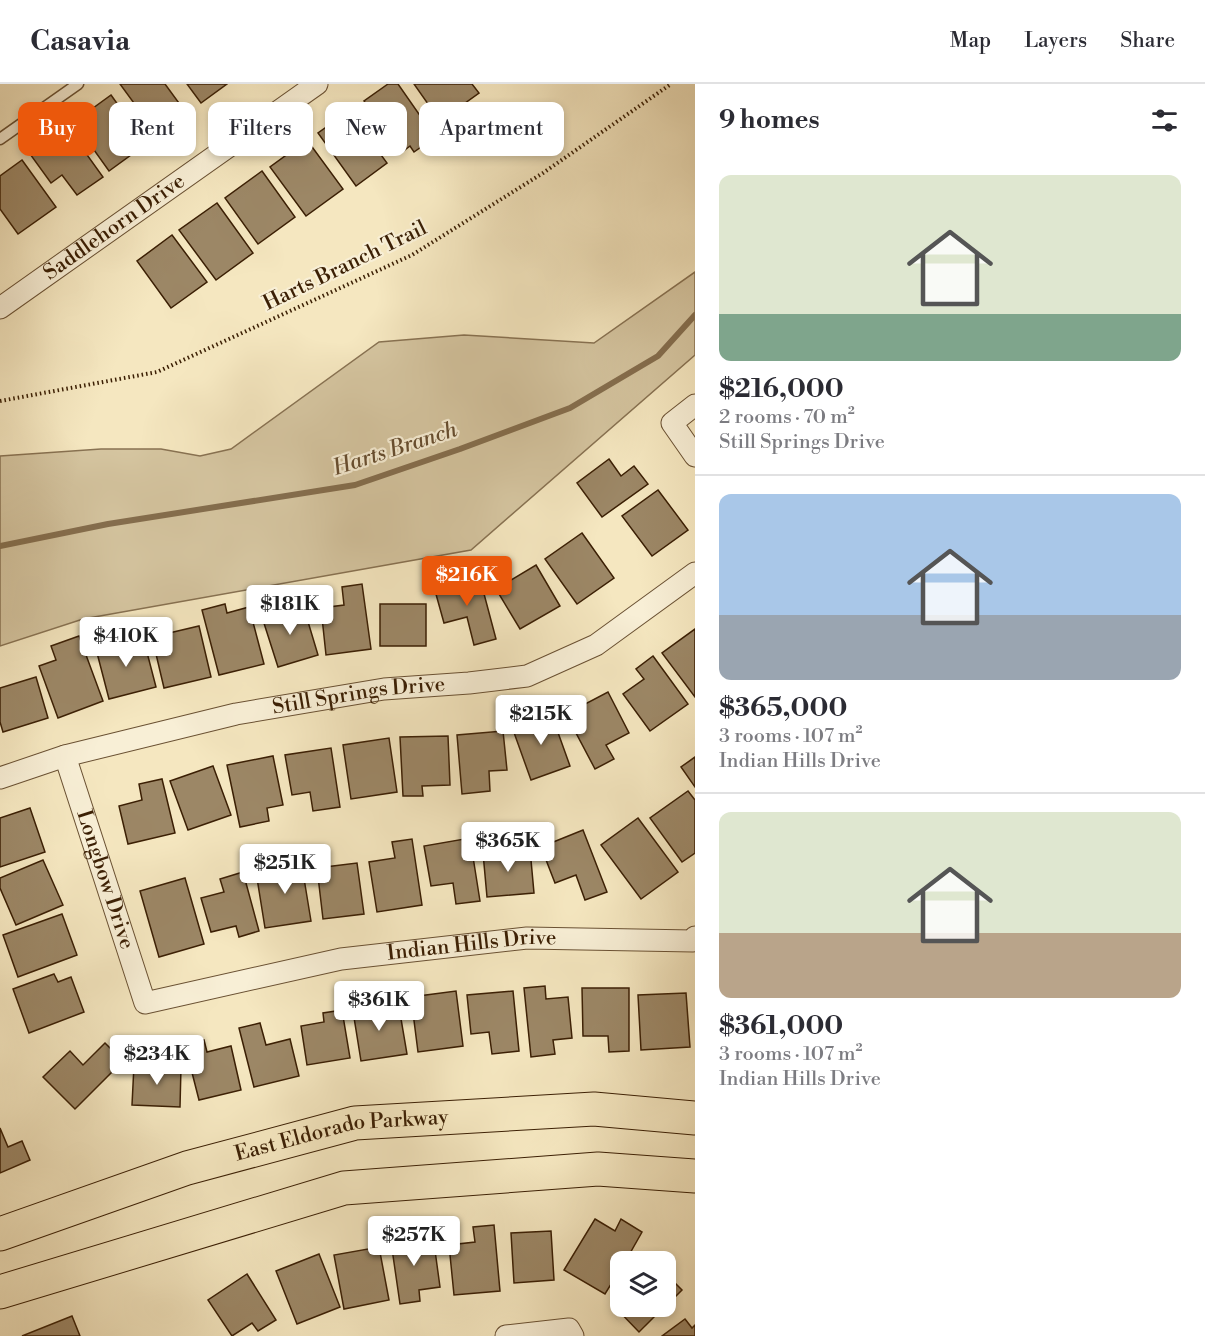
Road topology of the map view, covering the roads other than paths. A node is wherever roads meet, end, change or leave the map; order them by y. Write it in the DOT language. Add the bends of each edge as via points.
graph roads {
  1 [pos="78,84"];
  2 [pos="317,84"];
  3 [pos="0,139"];
  4 [pos="0,308"];
  5 [pos="695,405"];
  6 [pos="695,456"];
  7 [pos="695,573"];
  8 [pos="65,756"];
  9 [pos="0,778"];
  10 [pos="695,937"];
  11 [pos="145,1003"];
  12 [pos="695,1118"];
  13 [pos="695,1176"];
  14 [pos="0,1234"];
  15 [pos="0,1292"];
  16 [pos="571,1333"];
  17 [pos="506,1336"];
  1 -- 3 [label="lane"];
  2 -- 4 [label="street, Saddlehorn Drive"];
  5 -- 6 [label="street" via="672,423"];
  7 -- 8 [label="street, Still Springs Drive" via="596,645 527,676 384,689 236,714"];
  8 -- 9 [label="street, Still Springs Drive"];
  8 -- 11 [label="street, Longbow Drive"];
  10 -- 11 [label="street, Indian Hills Drive" via="693,941 527,938 341,959"];
  12 -- 14 [label="main road, East Eldorado Parkway" via="594,1108 356,1123 187,1168"];
  13 -- 15 [label="main road" via="598,1169 344,1188"];
  16 -- 17 [label="street"];
}
